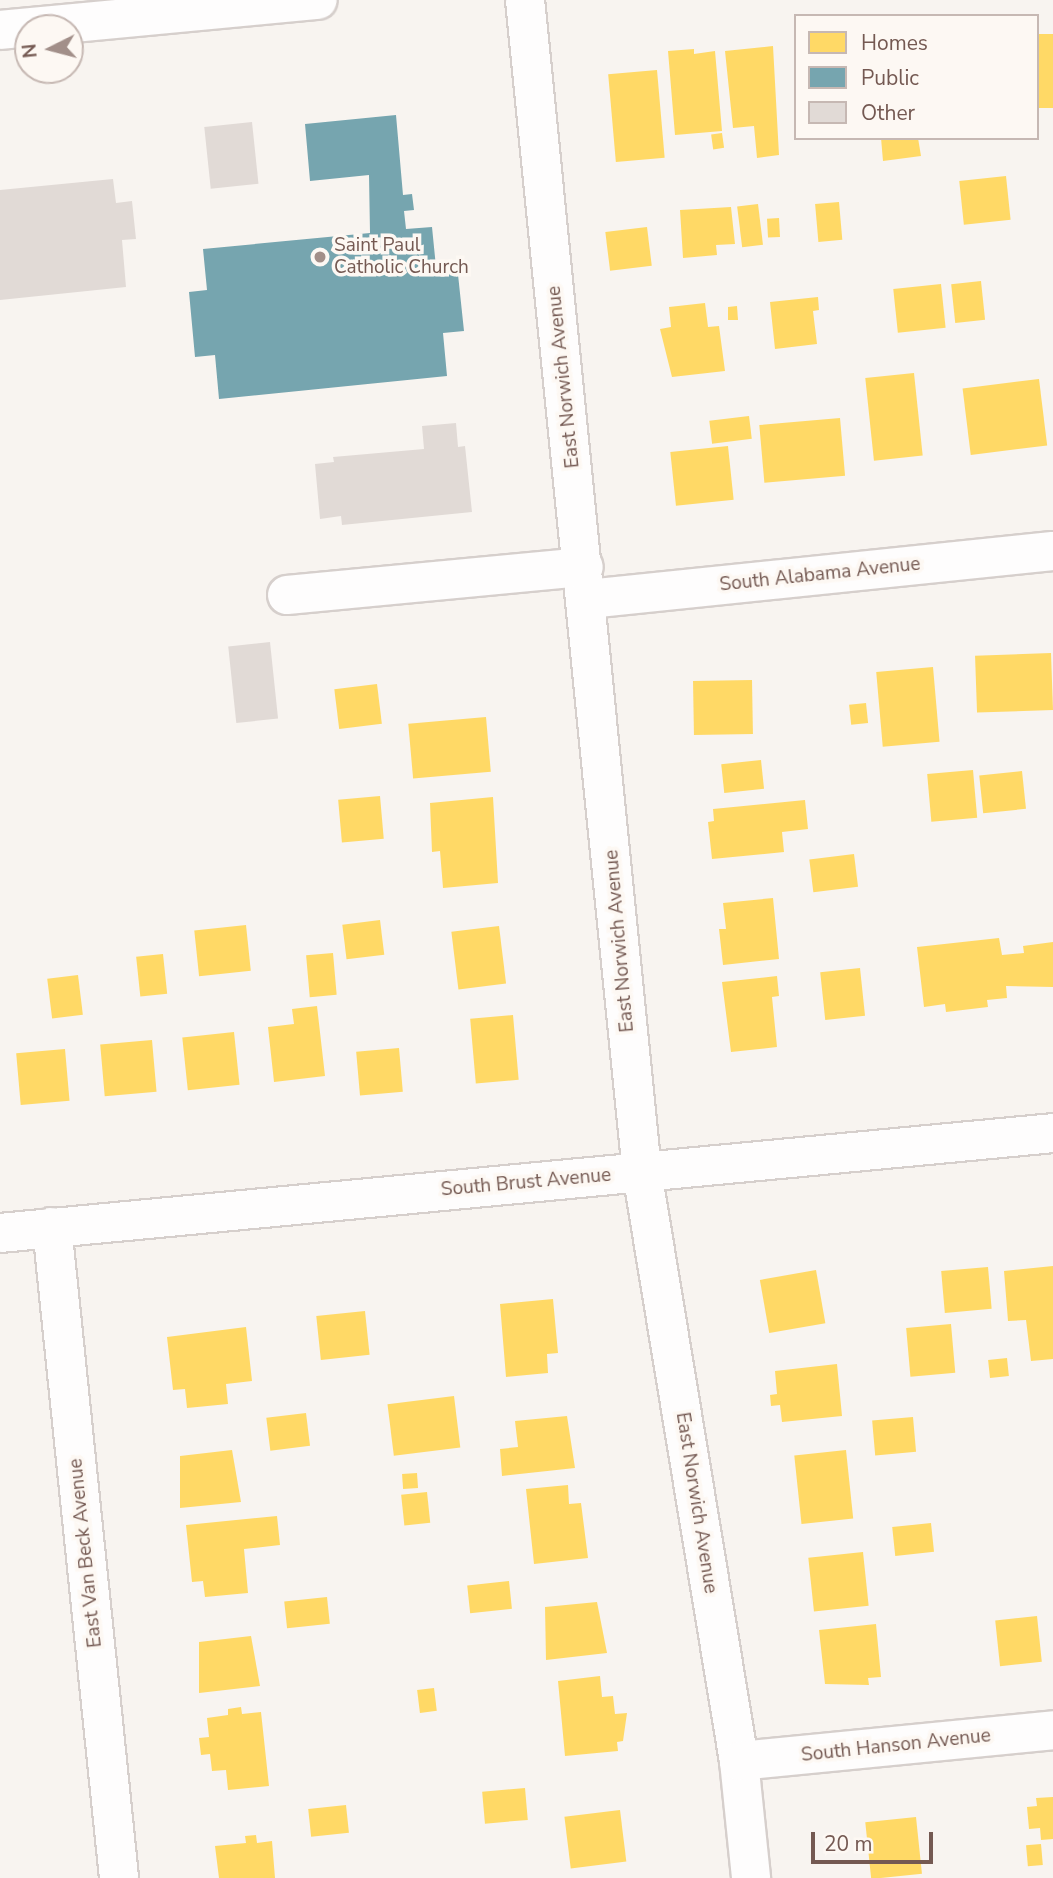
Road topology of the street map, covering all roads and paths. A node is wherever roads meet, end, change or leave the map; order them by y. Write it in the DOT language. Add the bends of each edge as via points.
graph roads {
  1 [pos="318,0"];
  2 [pos="525,0"];
  3 [pos="0,30"];
  4 [pos="1053,551"];
  5 [pos="586,583"];
  6 [pos="287,595"];
  7 [pos="1053,1133"];
  8 [pos="642,1172"];
  9 [pos="52,1227"];
  10 [pos="0,1233"];
  11 [pos="1053,1730"];
  12 [pos="738,1761"];
  13 [pos="119,1878"];
  14 [pos="751,1878"];
  1 -- 3 [label="street"];
  2 -- 5 [label="street, East Norwich Avenue"];
  4 -- 5 [label="street, South Alabama Avenue"];
  5 -- 6 [label="street, South Alabama Avenue"];
  5 -- 8 [label="street, East Norwich Avenue"];
  7 -- 8 [label="street, South Brust Avenue"];
  8 -- 9 [label="street, South Brust Avenue"];
  8 -- 12 [label="street, East Norwich Avenue"];
  9 -- 10 [label="street, South Brust Avenue"];
  9 -- 13 [label="street, East Van Beck Avenue"];
  11 -- 12 [label="street, South Hanson Avenue"];
  12 -- 14 [label="street, East Norwich Avenue"];
}
